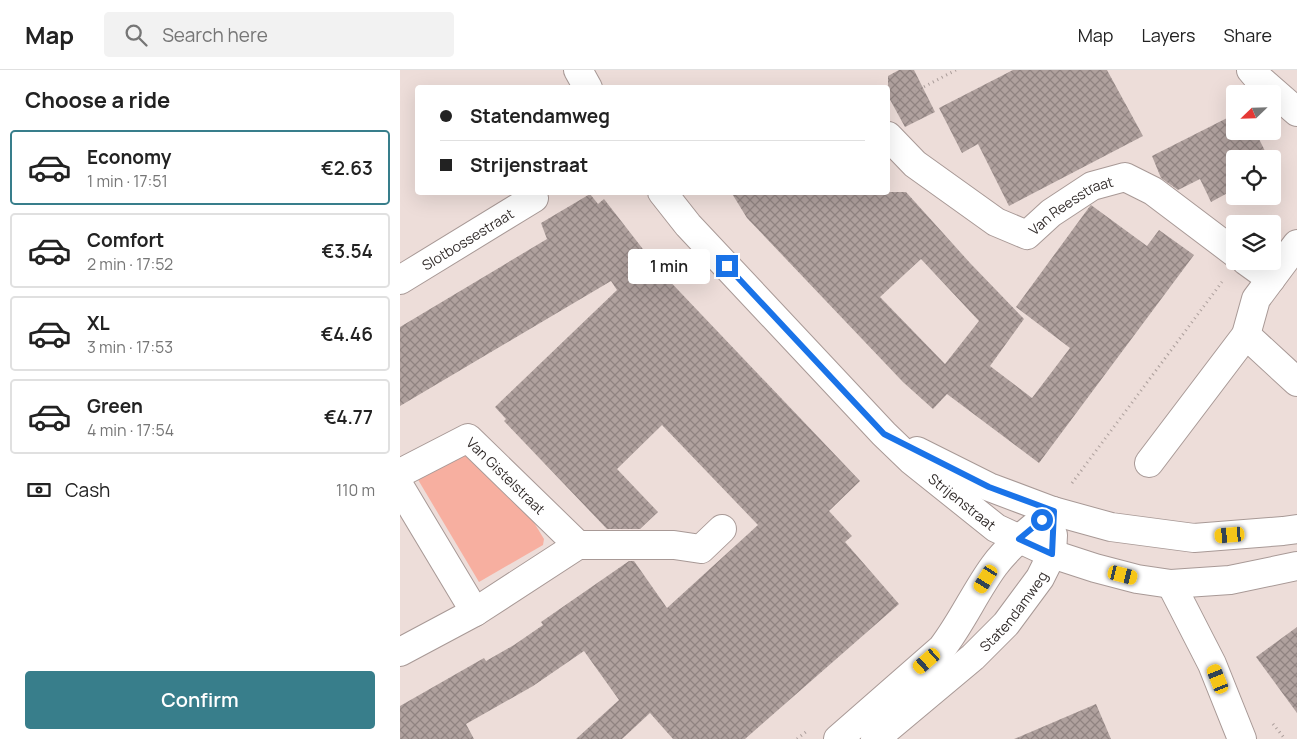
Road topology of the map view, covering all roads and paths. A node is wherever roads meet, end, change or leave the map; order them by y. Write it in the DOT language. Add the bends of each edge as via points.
graph roads {
  1 [pos="578,70"];
  2 [pos="597,70"];
  3 [pos="956,70"];
  4 [pos="1251,70"];
  5 [pos="586,85"];
  6 [pos="602,85"];
  7 [pos="890,104"];
  8 [pos="1297,112"];
  9 [pos="890,138"];
  10 [pos="664,195"];
  11 [pos="534,198"];
  12 [pos="1297,244"];
  13 [pos="1226,255"];
  14 [pos="1232,270"];
  15 [pos="1249,270"];
  16 [pos="400,280"];
  17 [pos="1271,280"];
  18 [pos="1246,335"];
  19 [pos="1297,382"];
  20 [pos="884,434"];
  21 [pos="1149,463"];
  22 [pos="400,473"];
  23 [pos="1070,486"];
  24 [pos="400,487"];
  25 [pos="1054,511"];
  26 [pos="722,529"];
  27 [pos="1297,529"];
  28 [pos="1019,539"];
  29 [pos="578,545"];
  30 [pos="1052,554"];
  31 [pos="1297,566"];
  32 [pos="1171,584"];
  33 [pos="474,612"];
  34 [pos="400,652"];
  35 [pos="838,739"];
  36 [pos="875,739"];
  37 [pos="1242,739"];
  1 -- 5 [label="street"];
  2 -- 6 [label="street"];
  3 -- 7 [label="path"];
  4 -- 8 [label="street"];
  9 -- 13 [label="street, Van Reesstraat" via="915,164 996,222 1027,235 1052,213 1092,186 1124,177 1153,191"];
  10 -- 20 [label="street, Strijenstraat" via="688,225"];
  11 -- 16 [label="street, Slotbossestraat"];
  12 -- 17 [label="street"];
  14 -- 23 [label="path"];
  15 -- 17 [label="street, Van Reesstraat"];
  17 -- 18 [label="street" via="1256,299"];
  18 -- 19 [label="street"];
  18 -- 21 [label="street"];
  20 -- 25 [label="street, Strijenstraat" via="989,487"];
  20 -- 28 [label="street, Strijenstraat" via="911,460 996,528"];
  22 -- 29 [label="street, Van Gistelstraat" via="468,438"];
  24 -- 33 [label="street"];
  25 -- 27 [label="street, Strijenstraat" via="1111,527 1194,538"];
  25 -- 28 [label="street"];
  25 -- 30 [label="street, Statendamweg"];
  26 -- 29 [label="street" via="701,549 674,545"];
  28 -- 30 [label="street, Strijenstraat"];
  28 -- 35 [label="street" via="994,566 942,648"];
  29 -- 33 [label="street"];
  30 -- 32 [label="street, Strijenstraat" via="1137,579"];
  30 -- 36 [label="street, Statendamweg" via="1040,578 1006,624 973,657"];
  31 -- 32 [label="street, Strijenstraat" via="1230,580"];
  32 -- 37 [label="street" via="1212,664"];
  33 -- 34 [label="street"];
}
